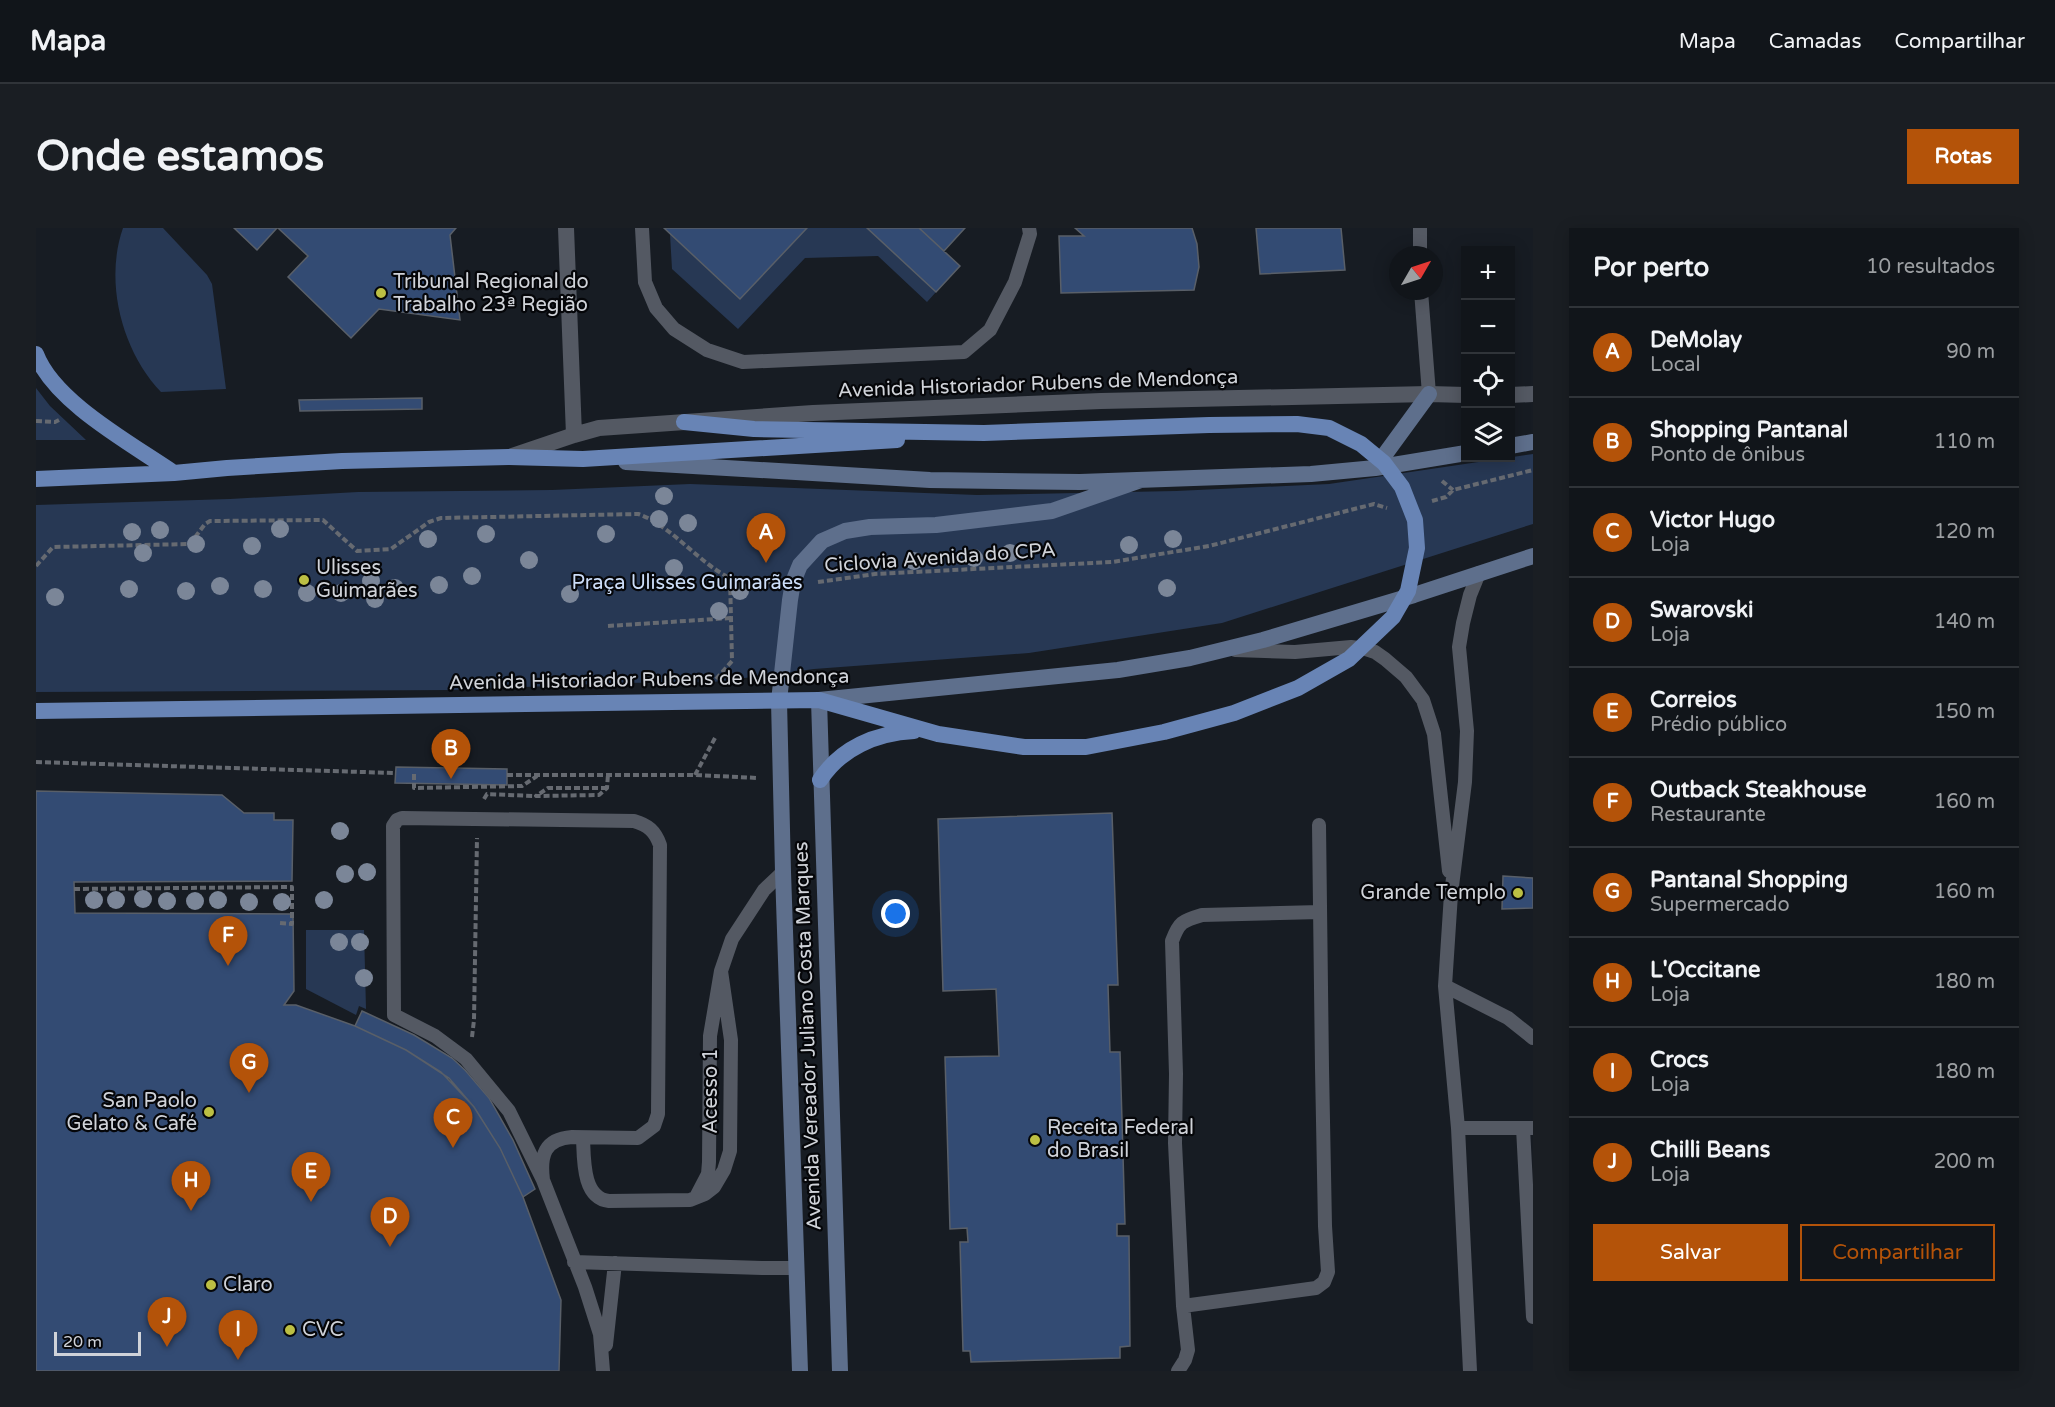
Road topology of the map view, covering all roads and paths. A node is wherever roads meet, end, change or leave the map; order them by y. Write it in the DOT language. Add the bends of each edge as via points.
graph roads {
  1 [pos="566,228"];
  2 [pos="642,228"];
  3 [pos="1029,228"];
  4 [pos="1420,228"];
  5 [pos="1420,246"];
  6 [pos="1422,300"];
  7 [pos="36,354"];
  8 [pos="1429,393"];
  9 [pos="1533,394"];
  10 [pos="1461,395"];
  11 [pos="1515,395"];
  12 [pos="684,422"];
  13 [pos="984,432"];
  14 [pos="574,435"];
  15 [pos="1533,442"];
  16 [pos="1515,445"];
  17 [pos="1461,454"];
  18 [pos="509,457"];
  19 [pos="584,459"];
  20 [pos="1375,468"];
  21 [pos="1533,470"];
  22 [pos="174,473"];
  23 [pos="36,479"];
  24 [pos="1141,480"];
  25 [pos="1425,503"];
  26 [pos="1394,511"];
  27 [pos="1533,556"];
  28 [pos="36,566"];
  29 [pos="1479,573"];
  30 [pos="730,577"];
  31 [pos="793,582"];
  32 [pos="731,618"];
  33 [pos="608,626"];
  34 [pos="1225,650"];
  35 [pos="714,682"];
  36 [pos="819,700"];
  37 [pos="779,701"];
  38 [pos="36,711"];
  39 [pos="924,730"];
  40 [pos="715,738"];
  41 [pos="36,762"];
  42 [pos="395,773"];
  43 [pos="414,774"];
  44 [pos="608,774"];
  45 [pos="507,775"];
  46 [pos="538,775"];
  47 [pos="695,775"];
  48 [pos="767,779"];
  49 [pos="820,780"];
  50 [pos="607,789"];
  51 [pos="1319,825"];
  52 [pos="477,834"];
  53 [pos="783,872"];
  54 [pos="74,889"];
  55 [pos="1451,894"];
  56 [pos="1320,912"];
  57 [pos="279,923"];
  58 [pos="721,971"];
  59 [pos="1445,986"];
  60 [pos="1533,1038"];
  61 [pos="471,1045"];
  62 [pos="1458,1128"];
  63 [pos="1528,1128"];
  64 [pos="584,1138"];
  65 [pos="543,1180"];
  66 [pos="696,1197"];
  67 [pos="574,1262"];
  68 [pos="615,1263"];
  69 [pos="797,1268"];
  70 [pos="1183,1306"];
  71 [pos="1533,1317"];
  72 [pos="800,1371"];
  73 [pos="840,1371"];
  74 [pos="1178,1371"];
  75 [pos="1470,1371"];
  1 -- 14 [label="street"];
  2 -- 3 [label="lane" via="645,282 656,308 674,329 706,350 743,362 964,352 990,330 1000,311 1015,282"];
  4 -- 5 [label="lane"];
  6 -- 8 [label="lane"];
  7 -- 22 [label="main road" via="53,383 69,399"];
  8 -- 10 [label="street, Avenida Historiador Rubens de Mendonça"];
  8 -- 12 [label="street, Avenida Historiador Rubens de Mendonça" via="1101,401"];
  8 -- 20 [label="main road"];
  9 -- 11 [label="street"];
  12 -- 13 [label="main road" via="753,429"];
  12 -- 14 [label="street, Avenida Historiador Rubens de Mendonça" via="599,428"];
  13 -- 19 [label="main road" via="850,445"];
  13 -- 39 [label="main road" via="1297,424 1329,428 1361,444 1384,463 1402,487 1415,520 1417,548 1408,591 1393,617 1349,659 1298,688 1224,716 1086,747 1024,747"];
  14 -- 18 [label="street, Avenida Historiador Rubens de Mendonça"];
  15 -- 16 [label="main road"];
  17 -- 20 [label="main road, Avenida Historiador Rubens de Mendonça"];
  18 -- 19 [label="main road, Avenida Historiador Rubens de Mendonça"];
  18 -- 22 [label="main road, Avenida Historiador Rubens de Mendonça" via="342,461"];
  19 -- 24 [label="main road, Avenida Historiador Rubens de Mendonça" via="930,480"];
  20 -- 24 [label="main road, Avenida Historiador Rubens de Mendonça"];
  21 -- 25 [label="path" via="1454,490 1446,497"];
  22 -- 23 [label="main road, Avenida Historiador Rubens de Mendonça"];
  24 -- 31 [label="main road" via="1052,511 845,531 812,550"];
  26 -- 31 [label="path, Ciclovia Avenida do CPA" via="1374,504 1209,546 1112,562"];
  27 -- 29 [label="main road, Avenida Historiador Rubens de Mendonça"];
  28 -- 30 [label="path, Ciclovia Avenida do CPA" via="53,548 190,544 210,521 323,520 357,551 392,549 429,522 441,518 638,514 652,519"];
  29 -- 34 [label="main road, Avenida Historiador Rubens de Mendonça"];
  29 -- 55 [label="lane" via="1459,647 1467,731"];
  30 -- 31 [label="path, Ciclovia Avenida do CPA" via="743,582"];
  30 -- 32 [label="path"];
  31 -- 37 [label="main road, Avenida Vereador Juliano Costa Marques"];
  32 -- 33 [label="path"];
  32 -- 35 [label="path" via="732,660"];
  34 -- 36 [label="main road, Avenida Historiador Rubens de Mendonça" via="1118,670"];
  34 -- 55 [label="lane" via="1366,649 1406,677 1423,700 1434,734"];
  36 -- 37 [label="main road, Avenida Historiador Rubens de Mendonça"];
  36 -- 39 [label="main road"];
  36 -- 49 [label="main road, Avenida Vereador Juliano Costa Marques"];
  37 -- 38 [label="main road, Avenida Historiador Rubens de Mendonça"];
  37 -- 53 [label="main road, Avenida Vereador Juliano Costa Marques"];
  39 -- 49 [label="main road" via="868,741 830,765"];
  40 -- 47 [label="path"];
  41 -- 42 [label="path"];
  43 -- 46 [label="path" via="414,788 522,786"];
  44 -- 46 [label="path"];
  44 -- 47 [label="path"];
  44 -- 50 [label="path"];
  45 -- 46 [label="path"];
  47 -- 48 [label="path"];
  49 -- 73 [label="main road, Avenida Vereador Juliano Costa Marques"];
  50 -- 50 [label="path" via="548,788 536,796 599,795"];
  51 -- 56 [label="lane"];
  52 -- 61 [label="path"];
  53 -- 58 [label="lane, Acesso 1" via="764,890 732,939"];
  53 -- 69 [label="main road, Avenida Vereador Juliano Costa Marques"];
  54 -- 57 [label="path" via="292,887 292,924"];
  55 -- 59 [label="lane"];
  56 -- 70 [label="lane" via="1329,1272 1317,1288"];
  56 -- 70 [label="lane" via="1202,915 1178,926 1172,941 1175,1143"];
  58 -- 66 [label="lane, Acesso 1" via="710,1036 708,1174"];
  58 -- 66 [label="lane, Acesso 1" via="731,1041 730,1151 714,1187"];
  59 -- 60 [label="lane" via="1508,1017"];
  59 -- 62 [label="lane"];
  62 -- 63 [label="lane"];
  62 -- 75 [label="lane"];
  63 -- 71 [label="lane"];
  64 -- 65 [label="lane" via="562,1137 547,1146"];
  64 -- 65 [label="lane" via="638,1138 654,1126 658,1114 657,837 645,824 634,821 396,820 394,1015 435,1036 480,1073 509,1111"];
  64 -- 66 [label="lane" via="585,1169 596,1196 609,1201"];
  65 -- 67 [label="lane"];
  67 -- 68 [label="lane"];
  67 -- 68 [label="lane" via="600,1334 603,1371"];
  68 -- 69 [label="lane"];
  69 -- 72 [label="main road, Avenida Vereador Juliano Costa Marques"];
  70 -- 74 [label="lane" via="1188,1350"];
}
